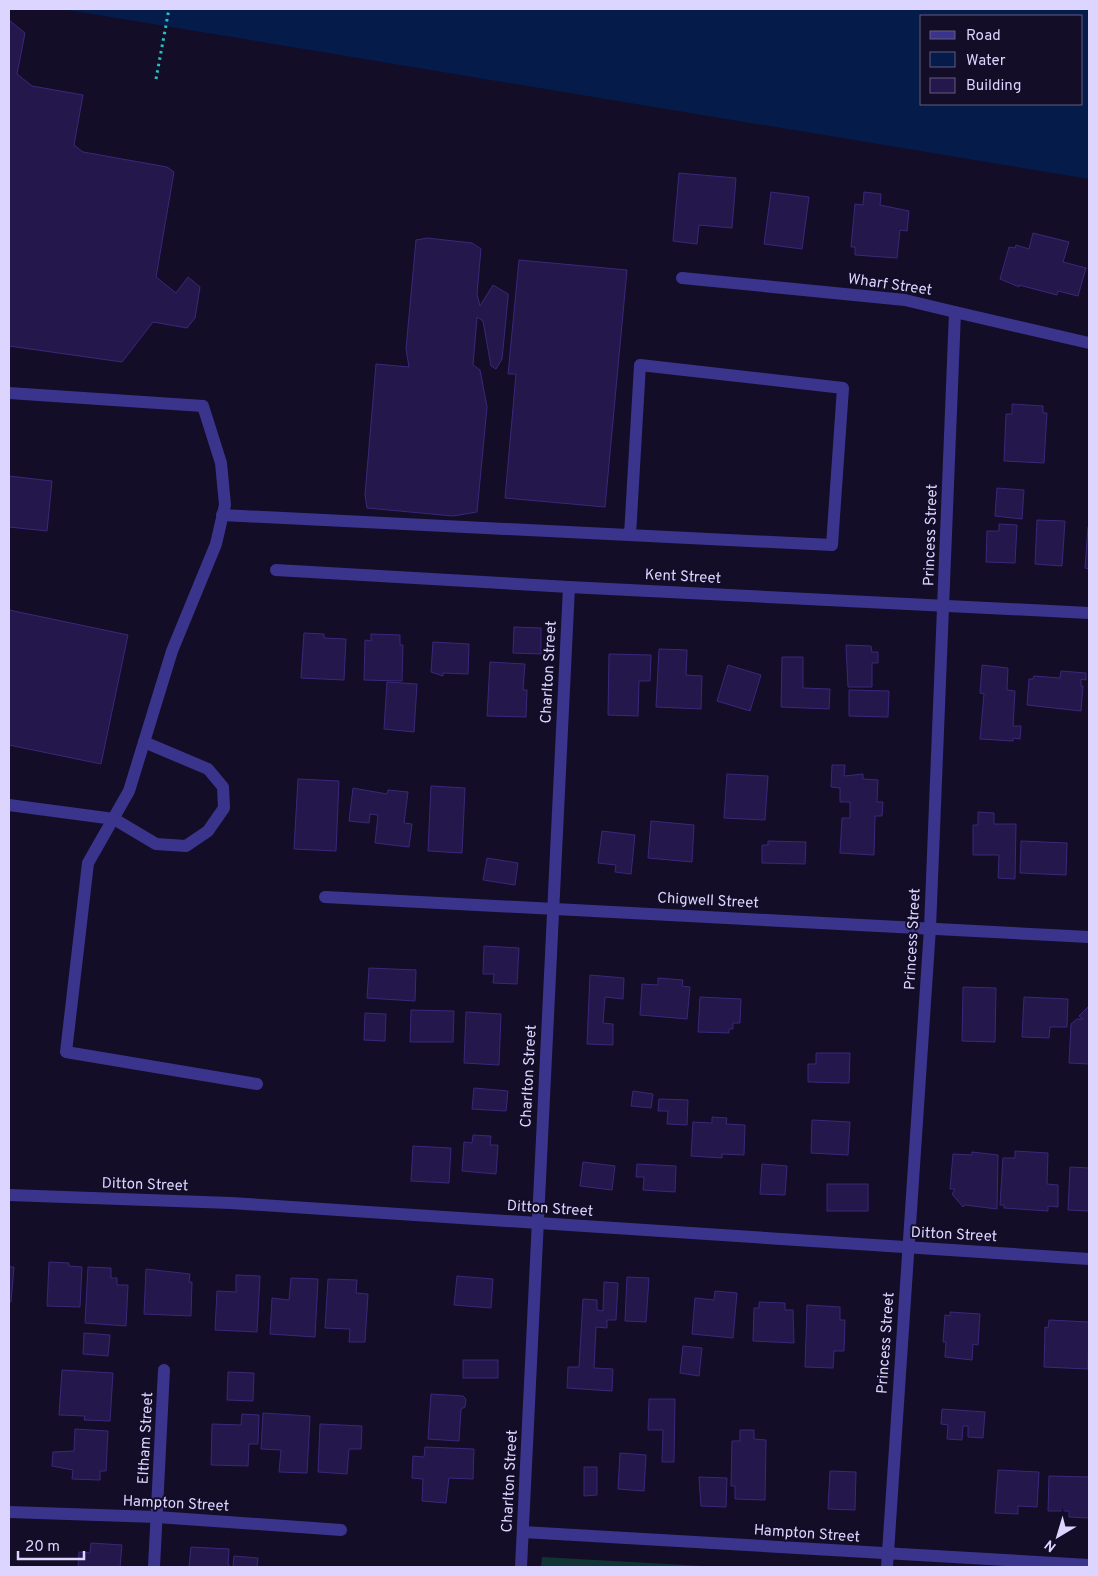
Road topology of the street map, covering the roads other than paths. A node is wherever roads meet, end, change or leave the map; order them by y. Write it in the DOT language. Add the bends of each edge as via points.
graph roads {
  1 [pos="682,278"];
  2 [pos="955,312"];
  3 [pos="1089,343"];
  4 [pos="9,393"];
  5 [pos="222,514"];
  6 [pos="630,535"];
  7 [pos="276,570"];
  8 [pos="569,587"];
  9 [pos="944,605"];
  10 [pos="1089,613"];
  11 [pos="144,742"];
  12 [pos="9,804"];
  13 [pos="114,819"];
  14 [pos="325,897"];
  15 [pos="553,908"];
  16 [pos="930,928"];
  17 [pos="1089,937"];
  18 [pos="257,1084"];
  19 [pos="9,1195"];
  20 [pos="537,1223"];
  21 [pos="907,1248"];
  22 [pos="1089,1259"];
  23 [pos="164,1370"];
  24 [pos="9,1512"];
  25 [pos="157,1517"];
  26 [pos="340,1530"];
  27 [pos="523,1532"];
  28 [pos="887,1554"];
  29 [pos="1089,1565"];
  30 [pos="154,1567"];
  31 [pos="521,1567"];
  32 [pos="886,1567"];
  1 -- 2 [label="street, Wharf Street" via="905,300"];
  2 -- 3 [label="street, Wharf Street"];
  2 -- 9 [label="street, Princess Street"];
  4 -- 5 [label="street" via="203,406 221,463 225,505"];
  5 -- 6 [label="street"];
  5 -- 11 [label="street" via="216,544 172,651"];
  6 -- 6 [label="street" via="832,545 842,388 640,365"];
  7 -- 8 [label="street, Kent Street"];
  8 -- 9 [label="street, Kent Street"];
  8 -- 15 [label="street, Charlton Street"];
  9 -- 10 [label="street, Kent Street"];
  9 -- 16 [label="street, Princess Street"];
  11 -- 13 [label="street" via="129,791"];
  11 -- 13 [label="street" via="208,769 222,787 224,808 208,831 186,846 156,844"];
  12 -- 13 [label="street"];
  13 -- 18 [label="street" via="88,863 66,1052"];
  14 -- 15 [label="street, Chigwell Street"];
  15 -- 16 [label="street, Chigwell Street"];
  15 -- 20 [label="street, Charlton Street"];
  16 -- 17 [label="street, Chigwell Street"];
  16 -- 21 [label="street, Princess Street"];
  19 -- 20 [label="street, Ditton Street" via="231,1203"];
  20 -- 21 [label="street, Ditton Street"];
  20 -- 27 [label="street, Charlton Street"];
  21 -- 22 [label="street, Ditton Street"];
  21 -- 28 [label="street, Princess Street"];
  23 -- 25 [label="street, Eltham Street"];
  24 -- 25 [label="street, Hampton Street"];
  25 -- 26 [label="street, Hampton Street"];
  25 -- 30 [label="street, Eltham Street"];
  27 -- 28 [label="street, Hampton Street"];
  27 -- 31 [label="street, Charlton Street"];
  28 -- 29 [label="street, Hampton Street"];
  28 -- 32 [label="street, Princess Street"];
}
